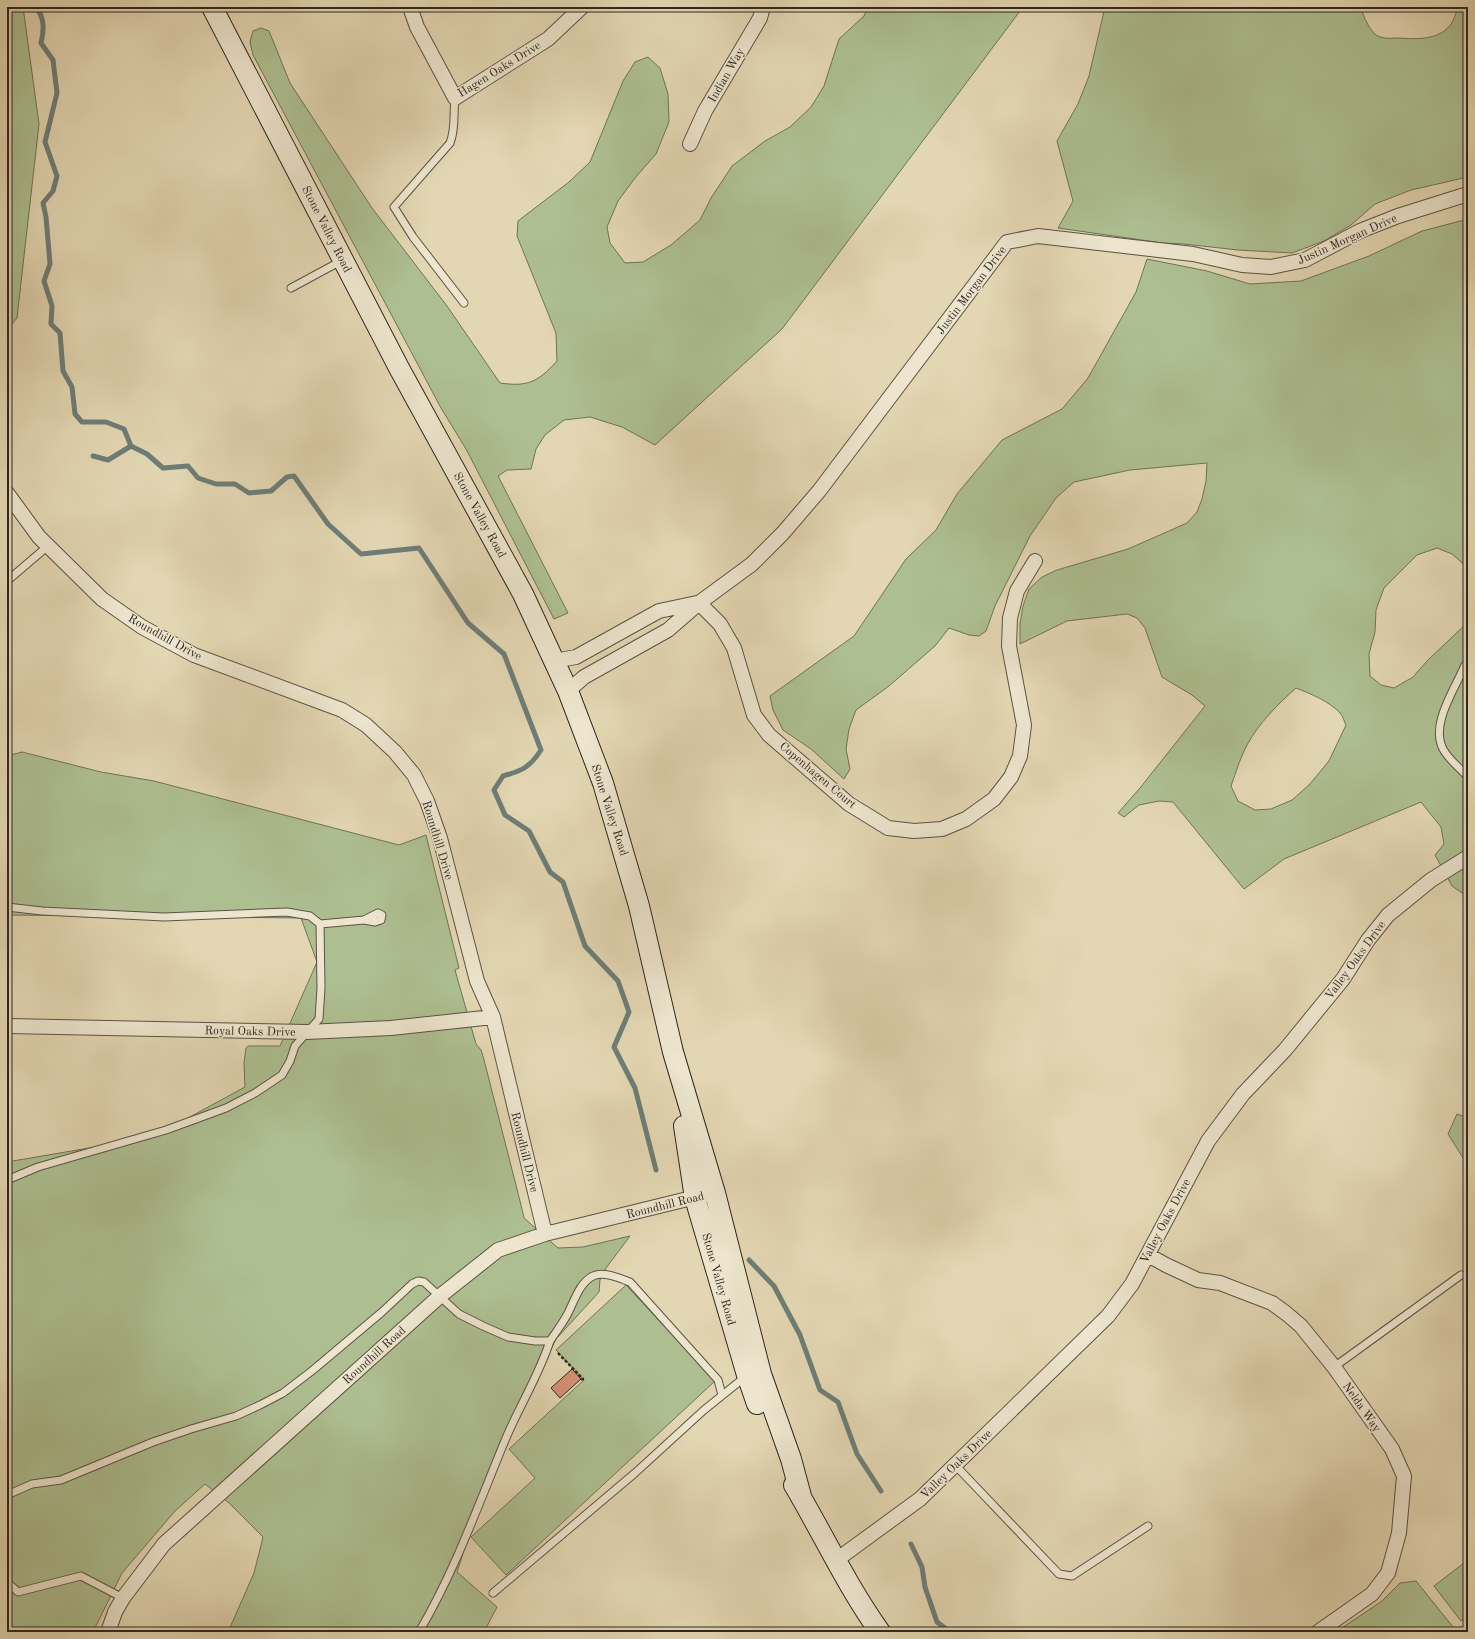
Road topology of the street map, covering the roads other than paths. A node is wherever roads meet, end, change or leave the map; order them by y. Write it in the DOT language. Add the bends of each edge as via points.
graph roads {
  1 [pos="212,7"];
  2 [pos="410,7"];
  3 [pos="582,7"];
  4 [pos="763,7"];
  5 [pos="455,98"];
  6 [pos="690,144"];
  7 [pos="1468,194"];
  8 [pos="343,260"];
  9 [pos="292,288"];
  10 [pos="464,303"];
  11 [pos="7,493"];
  12 [pos="48,546"];
  13 [pos="1035,561"];
  14 [pos="7,582"];
  15 [pos="699,603"];
  16 [pos="554,661"];
  17 [pos="1468,663"];
  18 [pos="568,691"];
  19 [pos="1468,777"];
  20 [pos="1468,857"];
  21 [pos="7,907"];
  22 [pos="364,920"];
  23 [pos="320,924"];
  24 [pos="493,1017"];
  25 [pos="7,1026"];
  26 [pos="307,1032"];
  27 [pos="673,1052"];
  28 [pos="7,1180"];
  29 [pos="715,1193"];
  30 [pos="695,1198"];
  31 [pos="545,1234"];
  32 [pos="1148,1255"];
  33 [pos="1461,1275"];
  34 [pos="440,1296"];
  35 [pos="549,1343"];
  36 [pos="1334,1367"];
  37 [pos="747,1375"];
  38 [pos="722,1395"];
  39 [pos="955,1465"];
  40 [pos="7,1495"];
  41 [pos="800,1496"];
  42 [pos="1148,1526"];
  43 [pos="835,1561"];
  44 [pos="7,1582"];
  45 [pos="493,1593"];
  46 [pos="123,1598"];
  47 [pos="108,1632"];
  48 [pos="419,1632"];
  49 [pos="880,1632"];
  50 [pos="1318,1632"];
  1 -- 8 [label="street, Stone Valley Road"];
  2 -- 5 [label="street, Hagen Oaks Drive" via="417,27"];
  3 -- 5 [label="street, Hagen Oaks Drive" via="548,39"];
  4 -- 6 [label="street, Indian Way" via="760,18 705,111"];
  5 -- 10 [label="lane" via="454,130 450,143 394,207 413,237"];
  7 -- 15 [label="street, Justin Morgan Drive" via="1360,231 1305,260 1271,267 1242,265 1193,254 1038,236 1007,242 809,503 752,564"];
  8 -- 9 [label="lane"];
  8 -- 16 [label="street, Stone Valley Road" via="523,594"];
  11 -- 12 [label="street, Roundhill Drive"];
  12 -- 14 [label="lane"];
  12 -- 24 [label="street, Roundhill Drive" via="102,599 142,627 194,655 342,710 366,725 396,752 414,775 427,801 440,838 477,981"];
  13 -- 15 [label="street, Copenhagen Court" via="1017,591 1010,618 1010,646 1024,725 1020,756 1011,777 994,799 966,819 942,828 914,831 888,828 849,804 769,735 754,715 734,648 720,624"];
  15 -- 16 [label="street" via="659,611 576,657"];
  15 -- 18 [label="street, Justin Morgan Drive" via="668,630 584,677"];
  16 -- 18 [label="street, Stone Valley Road"];
  17 -- 19 [label="lane" via="1441,718 1439,739 1448,756"];
  18 -- 27 [label="street, Stone Valley Road" via="602,783 639,906"];
  20 -- 32 [label="street, Valley Oaks Drive" via="1431,880 1394,910 1368,940 1344,979 1285,1050 1243,1094 1208,1141"];
  21 -- 23 [label="lane" via="164,917 287,912 310,916"];
  22 -- 23 [label="lane"];
  23 -- 26 [label="lane" via="319,1020"];
  24 -- 26 [label="street, Royal Oaks Drive" via="391,1028"];
  24 -- 31 [label="street, Roundhill Drive"];
  25 -- 26 [label="street, Royal Oaks Drive"];
  26 -- 28 [label="lane" via="295,1046 282,1075 238,1102 166,1130 38,1166"];
  27 -- 29 [label="street, Stone Valley Road"];
  27 -- 30 [label="street, Stone Valley Road"];
  29 -- 30 [label="street, Roundhill Road"];
  29 -- 41 [label="street, Stone Valley Road" via="761,1374 791,1459"];
  30 -- 31 [label="street, Roundhill Road"];
  30 -- 37 [label="street, Stone Valley Road"];
  31 -- 34 [label="street, Roundhill Road" via="498,1250"];
  32 -- 36 [label="street, Nelda Way" via="1198,1280 1220,1283 1272,1303 1301,1326"];
  32 -- 39 [label="street, Valley Oaks Drive" via="1132,1284 1108,1316"];
  33 -- 36 [label="lane"];
  34 -- 35 [label="lane" via="459,1314 482,1326 508,1337"];
  34 -- 40 [label="lane" via="424,1282 412,1284 382,1312 283,1393 236,1416 153,1442 61,1480 32,1484"];
  34 -- 46 [label="street, Roundhill Road" via="164,1544"];
  35 -- 38 [label="lane" via="583,1284 594,1276 606,1274 630,1282 718,1380"];
  35 -- 48 [label="lane" via="450,1573"];
  36 -- 50 [label="street, Nelda Way" via="1392,1449 1404,1476 1399,1533 1388,1574 1372,1594"];
  37 -- 38 [label="lane"];
  37 -- 41 [label="street, Stone Valley Road" via="779,1459"];
  38 -- 45 [label="lane" via="635,1473"];
  39 -- 42 [label="lane" via="1060,1574 1072,1576"];
  39 -- 43 [label="street, Valley Oaks Drive" via="920,1498"];
  41 -- 43 [label="street, Stone Valley Road"];
  43 -- 49 [label="street, Stone Valley Road"];
  44 -- 46 [label="lane" via="18,1592 81,1576"];
  46 -- 47 [label="street, Roundhill Road"];
}
